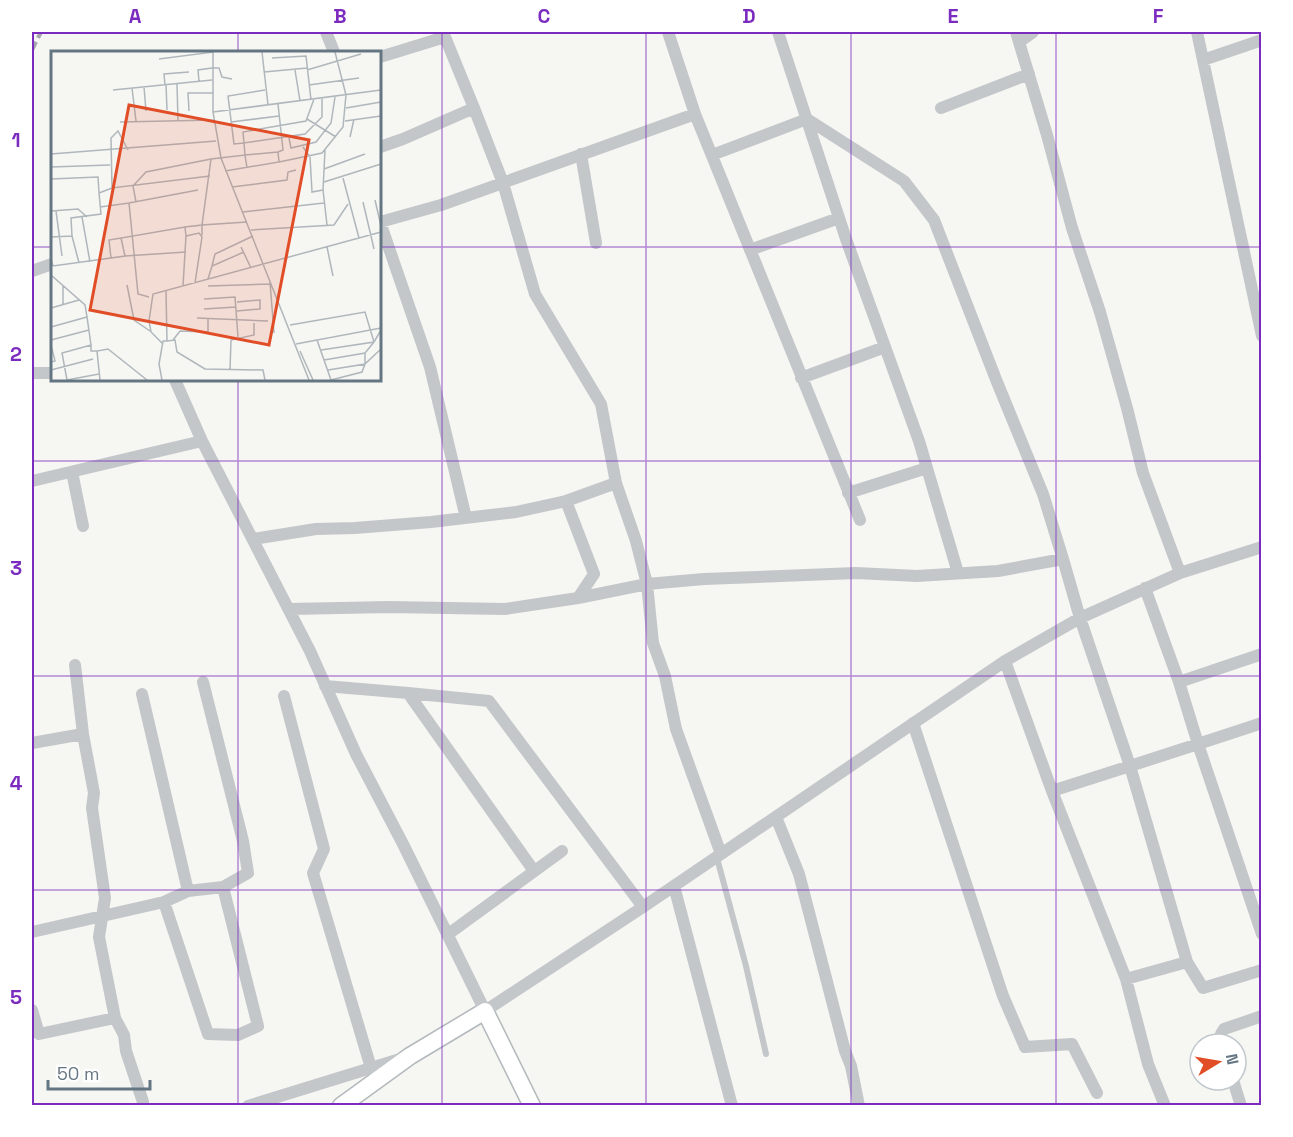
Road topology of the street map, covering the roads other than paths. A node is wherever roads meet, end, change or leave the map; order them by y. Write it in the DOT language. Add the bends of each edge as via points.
graph roads {
  1 [pos="326,32"];
  2 [pos="669,32"];
  3 [pos="778,32"];
  4 [pos="1033,32"];
  5 [pos="1197,32"];
  6 [pos="1018,37"];
  7 [pos="1262,40"];
  8 [pos="334,51"];
  9 [pos="381,57"];
  10 [pos="1203,60"];
  11 [pos="1029,74"];
  12 [pos="474,108"];
  13 [pos="941,108"];
  14 [pos="695,114"];
  15 [pos="807,119"];
  16 [pos="381,147"];
  17 [pos="581,154"];
  18 [pos="712,155"];
  19 [pos="503,183"];
  20 [pos="839,218"];
  21 [pos="381,222"];
  22 [pos="381,225"];
  23 [pos="596,243"];
  24 [pos="750,250"];
  25 [pos="51,264"];
  26 [pos="32,271"];
  27 [pos="1259,316"];
  28 [pos="1262,336"];
  29 [pos="885,347"];
  30 [pos="51,372"];
  31 [pos="32,373"];
  32 [pos="801,378"];
  33 [pos="175,381"];
  34 [pos="202,441"];
  35 [pos="927,468"];
  36 [pos="72,472"];
  37 [pos="32,481"];
  38 [pos="616,483"];
  39 [pos="848,493"];
  40 [pos="566,501"];
  41 [pos="466,518"];
  42 [pos="860,520"];
  43 [pos="83,526"];
  44 [pos="253,539"];
  45 [pos="1262,548"];
  46 [pos="1063,558"];
  47 [pos="958,573"];
  48 [pos="1180,573"];
  49 [pos="647,584"];
  50 [pos="1146,588"];
  51 [pos="578,598"];
  52 [pos="289,609"];
  53 [pos="1080,618"];
  54 [pos="1262,654"];
  55 [pos="1005,661"];
  56 [pos="75,665"];
  57 [pos="203,682"];
  58 [pos="1179,682"];
  59 [pos="325,686"];
  60 [pos="408,693"];
  61 [pos="142,694"];
  62 [pos="284,696"];
  63 [pos="913,723"];
  64 [pos="1262,723"];
  65 [pos="83,734"];
  66 [pos="32,743"];
  67 [pos="1198,744"];
  68 [pos="1130,766"];
  69 [pos="1052,791"];
  70 [pos="776,817"];
  71 [pos="562,851"];
  72 [pos="719,856"];
  73 [pos="534,872"];
  74 [pos="674,886"];
  75 [pos="223,887"];
  76 [pos="188,891"];
  77 [pos="164,902"];
  78 [pos="644,907"];
  79 [pos="102,915"];
  80 [pos="32,932"];
  81 [pos="1262,934"];
  82 [pos="447,935"];
  83 [pos="1187,962"];
  84 [pos="1262,970"];
  85 [pos="1126,979"];
  86 [pos="32,1010"];
  87 [pos="485,1011"];
  88 [pos="1262,1016"];
  89 [pos="115,1018"];
  90 [pos="1222,1032"];
  91 [pos="766,1054"];
  92 [pos="410,1056"];
  93 [pos="371,1068"];
  94 [pos="1097,1093"];
  95 [pos="143,1102"];
  96 [pos="248,1106"];
  97 [pos="341,1106"];
  98 [pos="532,1106"];
  99 [pos="732,1106"];
  100 [pos="860,1106"];
  101 [pos="1165,1106"];
  1 -- 8 [label="street"];
  2 -- 14 [label="street"];
  3 -- 15 [label="street"];
  4 -- 6 [label="street"];
  5 -- 10 [label="street"];
  6 -- 11 [label="street"];
  7 -- 10 [label="street"];
  9 -- 12 [label="street" via="445,37"];
  10 -- 27 [label="street"];
  11 -- 13 [label="street"];
  11 -- 48 [label="street" via="1143,473"];
  12 -- 16 [label="street"];
  12 -- 19 [label="street"];
  14 -- 17 [label="street"];
  14 -- 18 [label="street"];
  15 -- 18 [label="street"];
  15 -- 20 [label="street"];
  15 -- 46 [label="street" via="904,181 934,220 1043,494"];
  17 -- 19 [label="street"];
  17 -- 23 [label="street"];
  18 -- 24 [label="street"];
  19 -- 21 [label="street"];
  19 -- 38 [label="street" via="534,294 601,404"];
  20 -- 24 [label="street"];
  20 -- 29 [label="street"];
  22 -- 41 [label="street" via="430,367"];
  24 -- 32 [label="street"];
  25 -- 26 [label="street"];
  27 -- 28 [label="street"];
  29 -- 32 [label="street"];
  29 -- 35 [label="street"];
  30 -- 31 [label="street"];
  32 -- 39 [label="street"];
  33 -- 34 [label="street"];
  34 -- 36 [label="street"];
  34 -- 44 [label="street"];
  35 -- 39 [label="street"];
  35 -- 47 [label="street"];
  36 -- 37 [label="street"];
  36 -- 43 [label="street"];
  38 -- 40 [label="street"];
  38 -- 49 [label="street"];
  39 -- 42 [label="street"];
  40 -- 41 [label="street"];
  40 -- 51 [label="street" via="594,574"];
  41 -- 44 [label="street" via="316,529"];
  44 -- 52 [label="street"];
  45 -- 48 [label="street"];
  46 -- 47 [label="street" via="998,571"];
  46 -- 53 [label="street"];
  47 -- 49 [label="street" via="856,573"];
  48 -- 50 [label="street"];
  49 -- 51 [label="street"];
  49 -- 72 [label="street" via="653,643 665,676 676,729"];
  50 -- 53 [label="street"];
  50 -- 58 [label="street"];
  51 -- 52 [label="street" via="505,609"];
  52 -- 59 [label="street"];
  53 -- 55 [label="street"];
  53 -- 68 [label="street"];
  54 -- 58 [label="street"];
  55 -- 63 [label="street"];
  55 -- 69 [label="street"];
  56 -- 65 [label="street"];
  57 -- 75 [label="street" via="249,870"];
  58 -- 67 [label="street"];
  59 -- 60 [label="street"];
  59 -- 82 [label="street"];
  60 -- 73 [label="street"];
  60 -- 78 [label="street" via="489,701"];
  61 -- 76 [label="street"];
  62 -- 93 [label="street" via="324,849 313,873"];
  63 -- 70 [label="street"];
  63 -- 94 [label="street" via="1003,996 1025,1047 1072,1044"];
  64 -- 67 [label="street"];
  65 -- 66 [label="street"];
  65 -- 79 [label="street" via="94,793 92,808 105,898"];
  67 -- 68 [label="street"];
  67 -- 81 [label="street"];
  68 -- 69 [label="street"];
  68 -- 83 [label="street"];
  69 -- 85 [label="street"];
  70 -- 72 [label="street"];
  70 -- 100 [label="street" via="799,874"];
  71 -- 73 [label="street"];
  72 -- 74 [label="street"];
  72 -- 91 [label="lane"];
  73 -- 82 [label="street"];
  74 -- 78 [label="street"];
  74 -- 99 [label="street"];
  75 -- 76 [label="street"];
  75 -- 77 [label="street" via="258,1026 238,1035 208,1034"];
  76 -- 77 [label="street"];
  77 -- 79 [label="street"];
  78 -- 87 [label="street"];
  79 -- 80 [label="street"];
  79 -- 89 [label="street" via="99,937"];
  82 -- 87 [label="street"];
  83 -- 84 [label="street" via="1203,988"];
  83 -- 85 [label="street"];
  85 -- 101 [label="street" via="1148,1064"];
  86 -- 89 [label="street" via="39,1034"];
  87 -- 92 [label="street"];
  87 -- 98 [label="street"];
  88 -- 90 [label="street"];
  89 -- 95 [label="street" via="124,1035"];
  92 -- 93 [label="street"];
  92 -- 97 [label="street"];
  93 -- 96 [label="street"];
}
